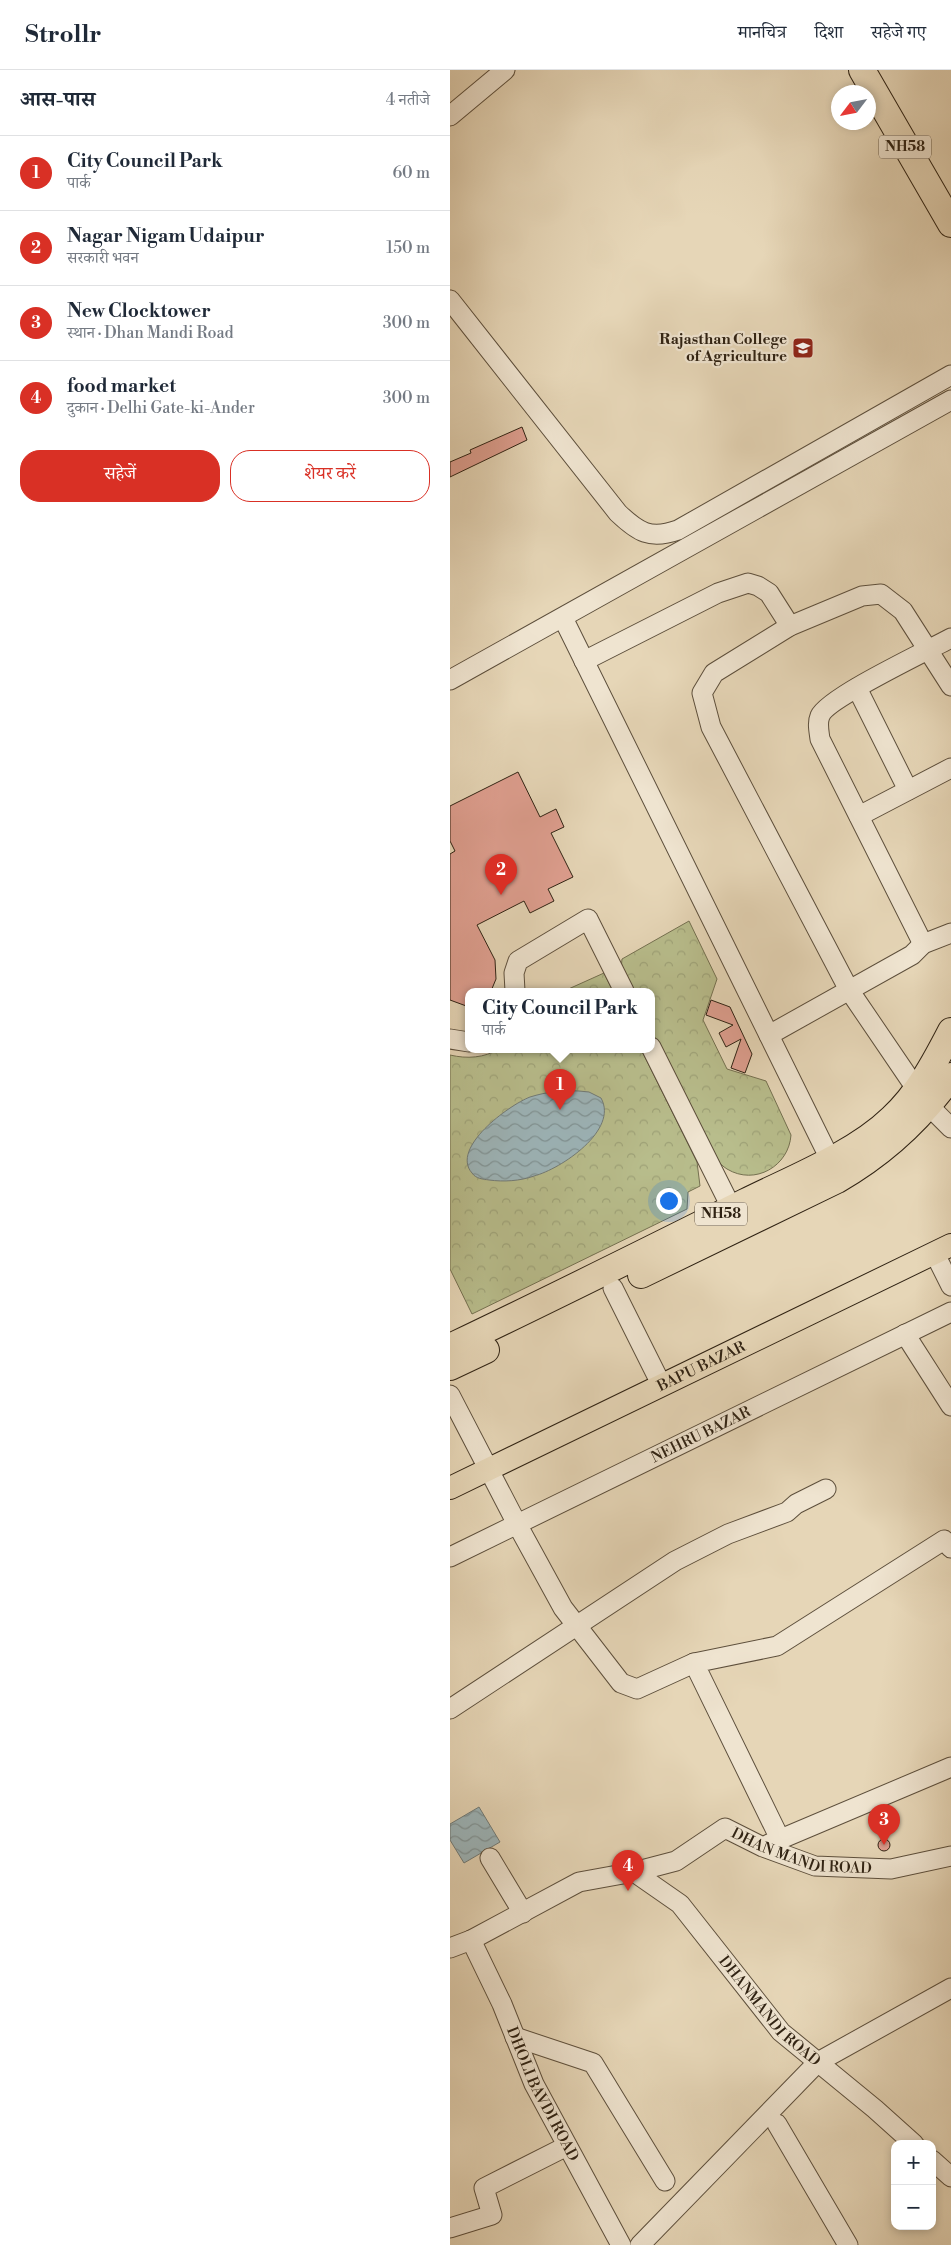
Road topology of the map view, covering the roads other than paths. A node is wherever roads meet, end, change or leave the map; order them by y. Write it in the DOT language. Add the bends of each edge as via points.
graph roads {
  1 [pos="505,70"];
  2 [pos="862,70"];
  3 [pos="883,70"];
  4 [pos="450,116"];
  5 [pos="951,188"];
  6 [pos="951,224"];
  7 [pos="450,300"];
  8 [pos="951,375"];
  9 [pos="951,400"];
  10 [pos="563,618"];
  11 [pos="790,626"];
  12 [pos="951,638"];
  13 [pos="928,650"];
  14 [pos="584,661"];
  15 [pos="450,680"];
  16 [pos="951,686"];
  17 [pos="857,688"];
  18 [pos="951,768"];
  19 [pos="908,790"];
  20 [pos="859,816"];
  21 [pos="951,933"];
  22 [pos="923,944"];
  23 [pos="515,988"];
  24 [pos="622,988"];
  25 [pos="849,990"];
  26 [pos="951,1031"];
  27 [pos="769,1035"];
  28 [pos="450,1039"];
  29 [pos="465,1041"];
  30 [pos="654,1053"];
  31 [pos="951,1076"];
  32 [pos="923,1098"];
  33 [pos="951,1128"];
  34 [pos="830,1159"];
  35 [pos="732,1209"];
  36 [pos="943,1250"];
  37 [pos="951,1286"];
  38 [pos="613,1288"];
  39 [pos="951,1312"];
  40 [pos="904,1334"];
  41 [pos="450,1347"];
  42 [pos="450,1367"];
  43 [pos="662,1386"];
  44 [pos="450,1394"];
  45 [pos="951,1406"];
  46 [pos="488,1470"];
  47 [pos="450,1488"];
  48 [pos="826,1489"];
  49 [pos="517,1524"];
  50 [pos="949,1540"];
  51 [pos="450,1557"];
  52 [pos="576,1625"];
  53 [pos="694,1663"];
  54 [pos="450,1709"];
  55 [pos="951,1767"];
  56 [pos="772,1843"];
  57 [pos="951,1856"];
  58 [pos="490,1858"];
  59 [pos="634,1872"];
  60 [pos="523,1913"];
  61 [pos="471,1940"];
  62 [pos="450,1948"];
  63 [pos="951,1988"];
  64 [pos="515,2037"];
  65 [pos="818,2062"];
  66 [pos="778,2124"];
  67 [pos="909,2140"];
  68 [pos="567,2146"];
  69 [pos="936,2164"];
  70 [pos="951,2177"];
  71 [pos="665,2181"];
  72 [pos="450,2228"];
  73 [pos="621,2245"];
  74 [pos="640,2245"];
  75 [pos="848,2245"];
  1 -- 4 [label="street"];
  2 -- 6 [label="highway, NH58"];
  3 -- 5 [label="highway, NH58"];
  7 -- 8 [label="street" via="618,513 637,530 652,535 678,530"];
  9 -- 10 [label="street"];
  10 -- 14 [label="street"];
  10 -- 15 [label="street"];
  11 -- 13 [label="street" via="862,596 881,594 903,611"];
  11 -- 14 [label="street" via="770,593 748,584 718,593"];
  11 -- 25 [label="street" via="714,673 702,693 711,727"];
  12 -- 13 [label="street"];
  13 -- 16 [label="street"];
  13 -- 17 [label="street"];
  14 -- 27 [label="street"];
  17 -- 19 [label="street"];
  17 -- 20 [label="street" via="826,708 818,727 820,739"];
  18 -- 19 [label="street"];
  19 -- 20 [label="street"];
  20 -- 22 [label="street"];
  21 -- 22 [label="street"];
  22 -- 25 [label="street" via="912,955"];
  23 -- 24 [label="street" via="514,973 518,961 588,919"];
  25 -- 27 [label="street"];
  25 -- 32 [label="street"];
  26 -- 32 [label="highway, NH58"];
  27 -- 34 [label="street"];
  28 -- 29 [label="street"];
  30 -- 35 [label="street"];
  31 -- 32 [label="highway, NH58"];
  32 -- 33 [label="street"];
  32 -- 34 [label="highway, NH58" via="882,1128"];
  32 -- 38 [label="highway, NH58" via="898,1137 853,1171"];
  34 -- 35 [label="highway, NH58"];
  35 -- 41 [label="highway, NH58"];
  36 -- 37 [label="street"];
  36 -- 43 [label="main road, BAPU BAZAR"];
  38 -- 42 [label="highway, NH58"];
  38 -- 43 [label="street"];
  39 -- 40 [label="street, NEHRU BAZAR"];
  40 -- 45 [label="street"];
  40 -- 49 [label="street, NEHRU BAZAR"];
  43 -- 46 [label="main road, BAPU BAZAR"];
  44 -- 46 [label="street"];
  46 -- 47 [label="main road, BAPU BAZAR"];
  46 -- 49 [label="street"];
  48 -- 52 [label="street" via="796,1504 788,1512 728,1534 675,1561"];
  49 -- 51 [label="street, NEHRU BAZAR"];
  49 -- 52 [label="street" via="563,1608"];
  50 -- 53 [label="street" via="777,1646"];
  52 -- 53 [label="street" via="622,1683 637,1689"];
  52 -- 54 [label="street"];
  53 -- 56 [label="street"];
  55 -- 56 [label="street"];
  56 -- 57 [label="street, DHAN MANDI ROAD" via="815,1866 891,1869"];
  56 -- 59 [label="street, DHAN MANDI ROAD" via="725,1828 676,1861"];
  58 -- 60 [label="street"];
  59 -- 60 [label="street" via="579,1882"];
  59 -- 65 [label="street, DHANMANDI ROAD" via="680,1904 781,2032"];
  60 -- 61 [label="street"];
  61 -- 62 [label="street"];
  61 -- 64 [label="street, DHOLI BAVDI ROAD"];
  63 -- 65 [label="street"];
  64 -- 68 [label="street, DHOLI BAVDI ROAD" via="534,2084"];
  64 -- 71 [label="street" via="593,2063"];
  65 -- 67 [label="street, DHANMANDI ROAD"];
  65 -- 74 [label="street"];
  66 -- 75 [label="street"];
  68 -- 72 [label="street" via="484,2188 492,2215"];
  68 -- 73 [label="street, DHOLI BAVDI ROAD"];
  69 -- 70 [label="street"];
}
